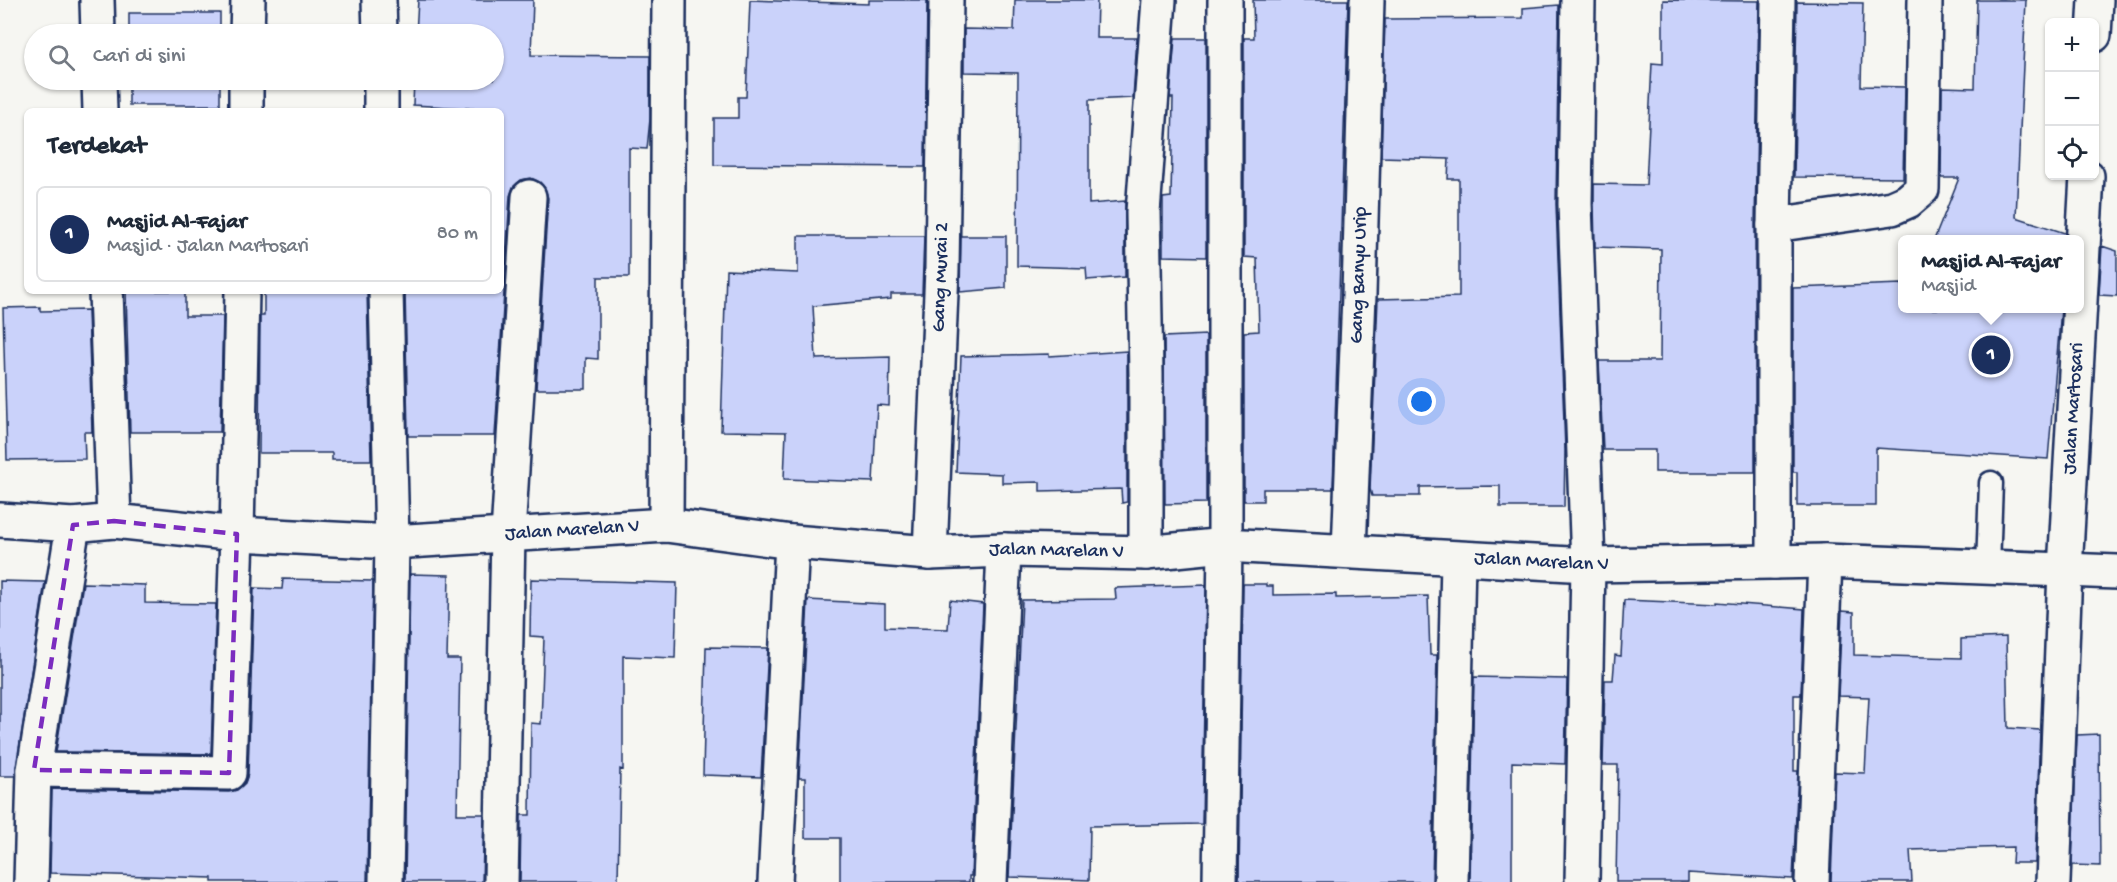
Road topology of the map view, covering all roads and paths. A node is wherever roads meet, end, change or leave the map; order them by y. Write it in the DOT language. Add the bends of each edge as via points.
graph roads {
  1 [pos="97,0"];
  2 [pos="248,0"];
  3 [pos="379,0"];
  4 [pos="669,0"];
  5 [pos="946,0"];
  6 [pos="1158,0"];
  7 [pos="1225,0"];
  8 [pos="1366,0"];
  9 [pos="1578,0"];
  10 [pos="1778,0"];
  11 [pos="1925,0"];
  12 [pos="2096,0"];
  13 [pos="2095,18"];
  14 [pos="98,24"];
  15 [pos="247,24"];
  16 [pos="380,24"];
  17 [pos="99,90"];
  18 [pos="246,90"];
  19 [pos="381,90"];
  20 [pos="100,108"];
  21 [pos="246,108"];
  22 [pos="381,108"];
  23 [pos="2087,180"];
  24 [pos="529,197"];
  25 [pos="1774,225"];
  26 [pos="2084,235"];
  27 [pos="106,294"];
  28 [pos="242,294"];
  29 [pos="386,294"];
  30 [pos="2079,313"];
  31 [pos="1991,483"];
  32 [pos="0,520"];
  33 [pos="114,521"];
  34 [pos="73,525"];
  35 [pos="666,525"];
  36 [pos="237,534"];
  37 [pos="508,534"];
  38 [pos="392,542"];
  39 [pos="792,542"];
  40 [pos="1226,545"];
  41 [pos="1004,550"];
  42 [pos="1349,551"];
  43 [pos="930,554"];
  44 [pos="1146,554"];
  45 [pos="1458,559"];
  46 [pos="1826,561"];
  47 [pos="1774,562"];
  48 [pos="1588,565"];
  49 [pos="1988,567"];
  50 [pos="2065,570"];
  51 [pos="2117,572"];
  52 [pos="34,770"];
  53 [pos="31,882"];
  54 [pos="386,882"];
  55 [pos="501,882"];
  56 [pos="775,882"];
  57 [pos="990,882"];
  58 [pos="1220,882"];
  59 [pos="1451,882"];
  60 [pos="1582,882"];
  61 [pos="1812,882"];
  62 [pos="2053,882"];
  1 -- 14 [label="street"];
  2 -- 15 [label="street"];
  3 -- 16 [label="street"];
  4 -- 35 [label="street"];
  5 -- 43 [label="street, Gang Murai 2" via="942,268"];
  6 -- 44 [label="street" via="1143,212"];
  7 -- 40 [label="street"];
  8 -- 42 [label="street, Gang Banyu Urip"];
  9 -- 48 [label="street" via="1575,204"];
  10 -- 25 [label="street"];
  11 -- 25 [label="street" via="1922,189 1892,208"];
  12 -- 13 [label="street"];
  17 -- 20 [label="street"];
  18 -- 21 [label="street"];
  19 -- 22 [label="street"];
  23 -- 26 [label="street, Jalan Martosari"];
  24 -- 37 [label="street"];
  25 -- 47 [label="street"];
  27 -- 33 [label="street"];
  28 -- 36 [label="street"];
  29 -- 38 [label="street"];
  30 -- 50 [label="street, Jalan Martosari"];
  31 -- 49 [label="lane"];
  32 -- 34 [label="street, Jalan Marelan V"];
  33 -- 34 [label="street, Jalan Marelan V"];
  33 -- 36 [label="street, Jalan Marelan V"];
  34 -- 52 [label="street"];
  35 -- 37 [label="street, Jalan Marelan V"];
  35 -- 39 [label="street, Jalan Marelan V"];
  36 -- 38 [label="street, Jalan Marelan V"];
  36 -- 52 [label="street" via="229,773"];
  37 -- 38 [label="street, Jalan Marelan V"];
  37 -- 55 [label="street"];
  38 -- 54 [label="street"];
  39 -- 43 [label="street, Jalan Marelan V"];
  39 -- 56 [label="street"];
  40 -- 42 [label="street, Jalan Marelan V"];
  40 -- 44 [label="street, Jalan Marelan V"];
  40 -- 58 [label="street"];
  41 -- 43 [label="street, Jalan Marelan V"];
  41 -- 44 [label="street, Jalan Marelan V"];
  41 -- 57 [label="street"];
  42 -- 45 [label="street, Jalan Marelan V"];
  45 -- 48 [label="street, Jalan Marelan V"];
  45 -- 59 [label="street"];
  46 -- 47 [label="street, Jalan Marelan V"];
  46 -- 49 [label="street, Jalan Marelan V"];
  46 -- 61 [label="street"];
  47 -- 48 [label="street, Jalan Marelan V"];
  48 -- 60 [label="street"];
  49 -- 50 [label="street, Jalan Marelan V"];
  50 -- 51 [label="street, Jalan Marelan V"];
  50 -- 62 [label="street, Jalan Martosari"];
  52 -- 53 [label="street"];
}
